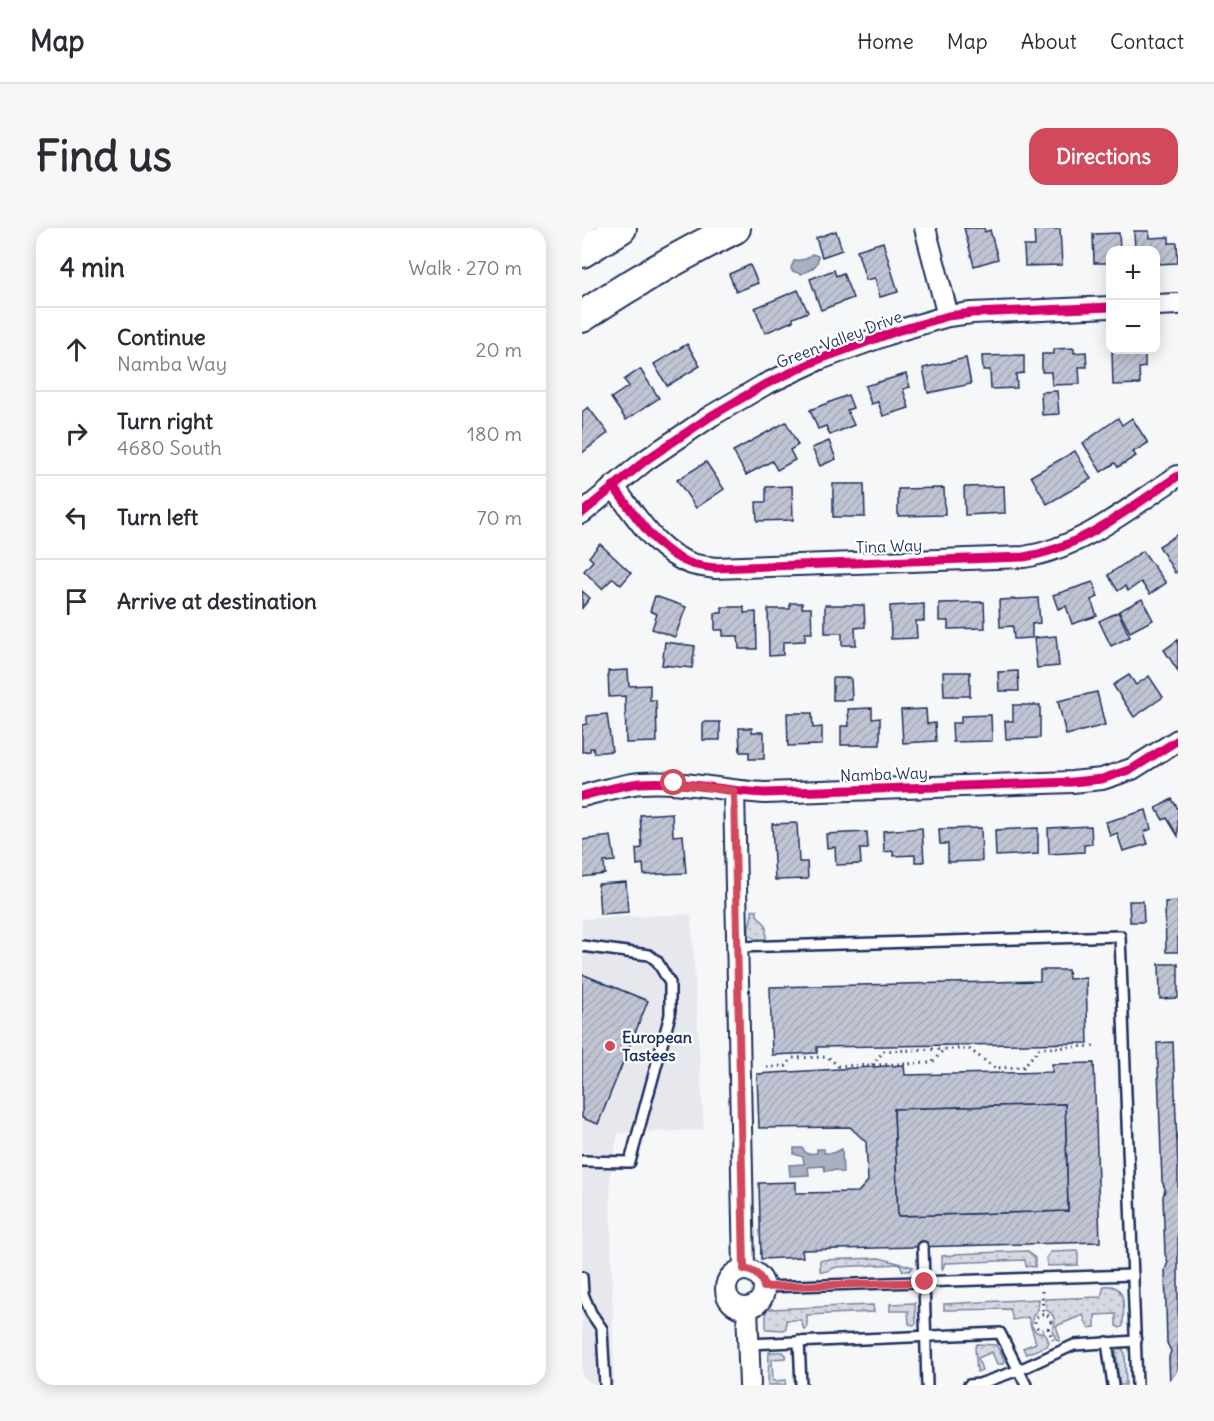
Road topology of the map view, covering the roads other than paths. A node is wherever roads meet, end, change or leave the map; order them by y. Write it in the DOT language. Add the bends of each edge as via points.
graph roads {
  1 [pos="621,228"];
  2 [pos="712,228"];
  3 [pos="735,228"];
  4 [pos="925,228"];
  5 [pos="582,252"];
  6 [pos="687,252"];
  7 [pos="1178,304"];
  8 [pos="1160,305"];
  9 [pos="1106,307"];
  10 [pos="948,316"];
  11 [pos="582,317"];
  12 [pos="1178,476"];
  13 [pos="613,486"];
  14 [pos="582,513"];
  15 [pos="1178,740"];
  16 [pos="734,791"];
  17 [pos="582,796"];
  18 [pos="582,946"];
  19 [pos="736,947"];
  20 [pos="582,1161"];
  21 [pos="923,1247"];
  22 [pos="744,1269"];
  23 [pos="1133,1275"];
  24 [pos="582,1277"];
  25 [pos="925,1282"];
  26 [pos="764,1287"];
  27 [pos="747,1308"];
  28 [pos="926,1336"];
  29 [pos="799,1341"];
  30 [pos="1136,1341"];
  31 [pos="1107,1342"];
  32 [pos="748,1344"];
  33 [pos="1019,1370"];
  34 [pos="605,1385"];
  35 [pos="750,1385"];
  36 [pos="801,1385"];
  37 [pos="927,1385"];
  38 [pos="969,1385"];
  39 [pos="1026,1385"];
  40 [pos="1113,1385"];
  41 [pos="1137,1385"];
  1 -- 5 [label="main road"];
  2 -- 6 [label="main road"];
  3 -- 6 [label="main road"];
  4 -- 10 [label="street"];
  6 -- 11 [label="main road"];
  7 -- 8 [label="street"];
  9 -- 10 [label="street, Green Valley Drive"];
  10 -- 13 [label="street, Green Valley Drive" via="820,359 764,386 711,416"];
  12 -- 13 [label="street, Tina Way" via="1073,542 1046,553 715,568 676,557 653,537"];
  13 -- 14 [label="street, Green Valley Drive"];
  15 -- 16 [label="street, Namba Way" via="1132,770 1092,780"];
  16 -- 17 [label="street, Namba Way" via="640,783"];
  16 -- 19 [label="street"];
  18 -- 20 [label="lane" via="649,955 670,983 670,1015 630,1162"];
  19 -- 22 [label="street"];
  19 -- 23 [label="lane" via="1120,936"];
  21 -- 25 [label="lane"];
  22 -- 26 [label="street" via="760,1276"];
  22 -- 27 [label="street" via="732,1275 726,1293 734,1304"];
  23 -- 25 [label="lane"];
  23 -- 30 [label="lane"];
  24 -- 34 [label="lane" via="583,1294 602,1329"];
  25 -- 26 [label="lane"];
  25 -- 28 [label="lane"];
  26 -- 27 [label="street" via="762,1299"];
  27 -- 32 [label="street"];
  28 -- 29 [label="lane"];
  28 -- 33 [label="lane" via="1000,1333"];
  28 -- 37 [label="lane"];
  29 -- 32 [label="lane"];
  29 -- 36 [label="lane"];
  30 -- 31 [label="lane"];
  30 -- 41 [label="lane"];
  31 -- 33 [label="lane" via="1074,1345"];
  31 -- 40 [label="lane"];
  32 -- 35 [label="street"];
  33 -- 38 [label="lane"];
  33 -- 39 [label="lane"];
}
